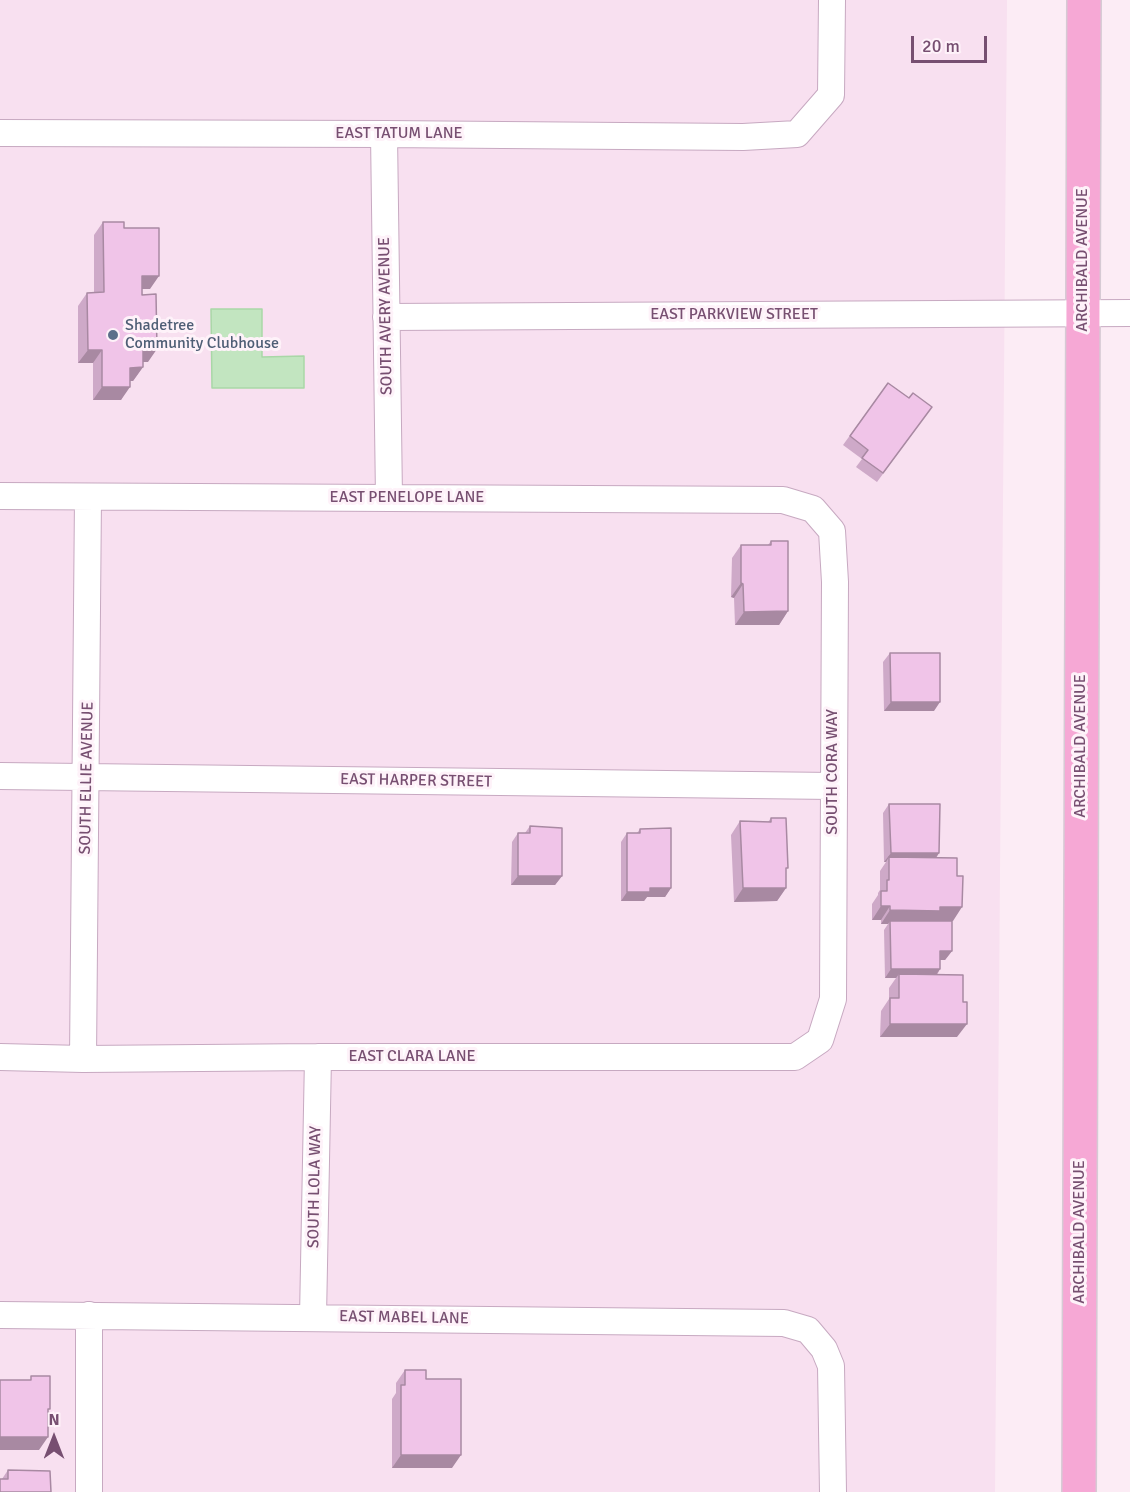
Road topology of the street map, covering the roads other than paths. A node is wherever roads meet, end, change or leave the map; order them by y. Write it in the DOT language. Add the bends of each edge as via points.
graph roads {
  1 [pos="832,0"];
  2 [pos="1084,0"];
  3 [pos="0,133"];
  4 [pos="384,134"];
  5 [pos="1083,313"];
  6 [pos="1130,313"];
  7 [pos="386,317"];
  8 [pos="0,496"];
  9 [pos="88,497"];
  10 [pos="389,498"];
  11 [pos="813,509"];
  12 [pos="0,776"];
  13 [pos="87,776"];
  14 [pos="833,786"];
  15 [pos="820,1040"];
  16 [pos="0,1057"];
  17 [pos="318,1057"];
  18 [pos="83,1059"];
  19 [pos="0,1315"];
  20 [pos="89,1315"];
  21 [pos="313,1317"];
  22 [pos="89,1492"];
  23 [pos="833,1492"];
  24 [pos="1079,1492"];
  1 -- 4 [label="street, EAST TATUM LANE" via="831,95 797,134"];
  2 -- 5 [label="main road, ARCHIBALD AVENUE"];
  3 -- 4 [label="street, EAST TATUM LANE"];
  4 -- 7 [label="street, SOUTH AVERY AVENUE"];
  5 -- 6 [label="street, EAST PARKVIEW STREET"];
  5 -- 7 [label="street, EAST PARKVIEW STREET"];
  5 -- 24 [label="main road, ARCHIBALD AVENUE"];
  7 -- 10 [label="street, SOUTH AVERY AVENUE"];
  8 -- 9 [label="street, EAST PENELOPE LANE"];
  9 -- 10 [label="street, EAST PENELOPE LANE"];
  9 -- 13 [label="street, SOUTH ELLIE AVENUE"];
  10 -- 11 [label="street, EAST PENELOPE LANE" via="783,500"];
  11 -- 14 [label="street, SOUTH CORA WAY" via="832,531"];
  12 -- 13 [label="street, EAST HARPER STREET"];
  13 -- 14 [label="street, EAST HARPER STREET"];
  13 -- 18 [label="street, SOUTH ELLIE AVENUE"];
  14 -- 15 [label="street, SOUTH CORA WAY" via="834,999"];
  15 -- 17 [label="street, EAST CLARA LANE" via="795,1057"];
  16 -- 18 [label="street, EAST CLARA LANE"];
  17 -- 18 [label="street, EAST CLARA LANE"];
  17 -- 21 [label="street, SOUTH LOLA WAY"];
  19 -- 20 [label="street, EAST MABEL LANE"];
  20 -- 21 [label="street, EAST MABEL LANE"];
  20 -- 22 [label="street"];
  21 -- 23 [label="street, EAST MABEL LANE" via="784,1323 808,1330 824,1349 831,1366"];
}
